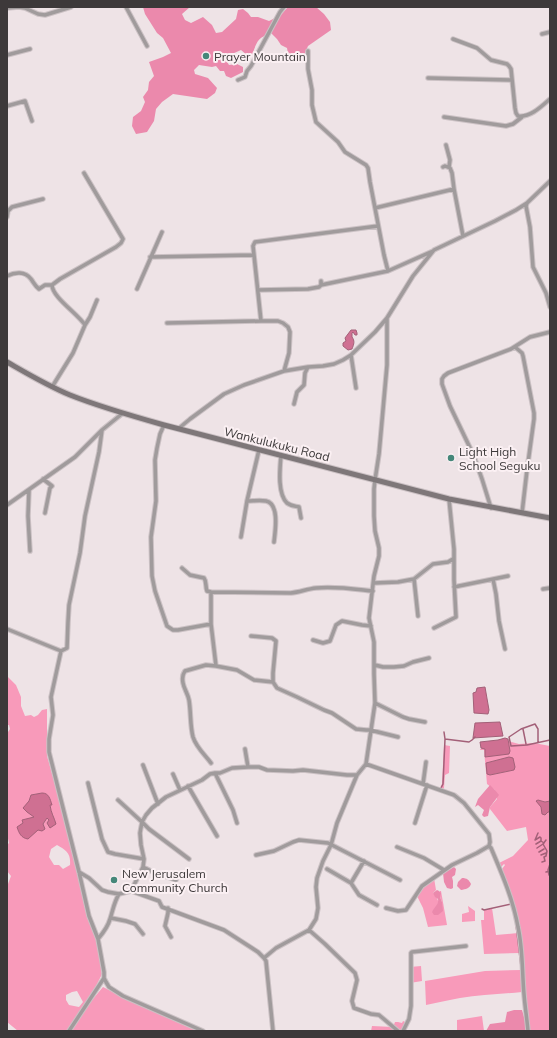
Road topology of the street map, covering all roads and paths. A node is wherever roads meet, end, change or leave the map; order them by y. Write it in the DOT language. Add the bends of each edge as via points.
graph roads {
  1 [pos="71,7"];
  2 [pos="126,7"];
  3 [pos="284,7"];
  4 [pos="7,8"];
  5 [pos="550,32"];
  6 [pos="542,34"];
  7 [pos="453,39"];
  8 [pos="147,46"];
  9 [pos="30,48"];
  10 [pos="308,51"];
  11 [pos="7,55"];
  12 [pos="428,78"];
  13 [pos="238,80"];
  14 [pos="512,80"];
  15 [pos="550,99"];
  16 [pos="7,106"];
  17 [pos="522,116"];
  18 [pos="444,117"];
  19 [pos="32,121"];
  20 [pos="446,145"];
  21 [pos="443,167"];
  22 [pos="449,167"];
  23 [pos="84,173"];
  24 [pos="550,181"];
  25 [pos="454,189"];
  26 [pos="43,199"];
  27 [pos="527,203"];
  28 [pos="375,208"];
  29 [pos="7,217"];
  30 [pos="378,226"];
  31 [pos="162,232"];
  32 [pos="463,236"];
  33 [pos="434,250"];
  34 [pos="254,255"];
  35 [pos="150,256"];
  36 [pos="388,271"];
  37 [pos="7,276"];
  38 [pos="52,285"];
  39 [pos="137,290"];
  40 [pos="258,290"];
  41 [pos="97,300"];
  42 [pos="550,307"];
  43 [pos="387,318"];
  44 [pos="261,321"];
  45 [pos="167,323"];
  46 [pos="85,325"];
  47 [pos="550,332"];
  48 [pos="515,347"];
  49 [pos="351,355"];
  50 [pos="7,362"];
  51 [pos="308,367"];
  52 [pos="284,371"];
  53 [pos="52,387"];
  54 [pos="356,388"];
  55 [pos="294,404"];
  56 [pos="123,413"];
  57 [pos="164,425"];
  58 [pos="178,429"];
  59 [pos="102,430"];
  60 [pos="259,450"];
  61 [pos="281,455"];
  62 [pos="43,480"];
  63 [pos="375,480"];
  64 [pos="29,490"];
  65 [pos="449,499"];
  66 [pos="247,501"];
  67 [pos="7,505"];
  68 [pos="491,508"];
  69 [pos="45,513"];
  70 [pos="522,513"];
  71 [pos="302,518"];
  72 [pos="550,518"];
  73 [pos="241,537"];
  74 [pos="274,542"];
  75 [pos="30,551"];
  76 [pos="454,559"];
  77 [pos="182,568"];
  78 [pos="508,576"];
  79 [pos="414,579"];
  80 [pos="493,579"];
  81 [pos="374,583"];
  82 [pos="454,588"];
  83 [pos="550,588"];
  84 [pos="543,589"];
  85 [pos="373,590"];
  86 [pos="211,592"];
  87 [pos="418,616"];
  88 [pos="211,624"];
  89 [pos="371,626"];
  90 [pos="434,628"];
  91 [pos="7,629"];
  92 [pos="251,636"];
  93 [pos="313,640"];
  94 [pos="505,649"];
  95 [pos="61,651"];
  96 [pos="429,658"];
  97 [pos="375,665"];
  98 [pos="216,666"];
  99 [pos="273,682"];
  100 [pos="375,702"];
  101 [pos="425,722"];
  102 [pos="370,730"];
  103 [pos="398,737"];
  104 [pos="245,749"];
  105 [pos="426,762"];
  106 [pos="211,763"];
  107 [pos="366,764"];
  108 [pos="143,765"];
  109 [pos="248,767"];
  110 [pos="214,773"];
  111 [pos="173,774"];
  112 [pos="357,775"];
  113 [pos="88,783"];
  114 [pos="425,784"];
  115 [pos="188,786"];
  116 [pos="180,790"];
  117 [pos="118,800"];
  118 [pos="158,804"];
  119 [pos="142,822"];
  120 [pos="237,823"];
  121 [pos="415,824"];
  122 [pos="217,836"];
  123 [pos="332,845"];
  124 [pos="489,846"];
  125 [pos="397,847"];
  126 [pos="256,855"];
  127 [pos="144,859"];
  128 [pos="189,859"];
  129 [pos="364,861"];
  130 [pos="143,867"];
  131 [pos="327,868"];
  132 [pos="444,870"];
  133 [pos="79,872"];
  134 [pos="176,880"];
  135 [pos="400,880"];
  136 [pos="351,883"];
  137 [pos="131,891"];
  138 [pos="119,894"];
  139 [pos="377,905"];
  140 [pos="168,908"];
  141 [pos="386,908"];
  142 [pos="111,918"];
  143 [pos="309,930"];
  144 [pos="143,934"];
  145 [pos="171,937"];
  146 [pos="98,939"];
  147 [pos="466,946"];
  148 [pos="264,958"];
  149 [pos="104,978"];
  150 [pos="69,1031"];
  151 [pos="203,1031"];
  152 [pos="274,1031"];
  153 [pos="398,1031"];
  154 [pos="403,1031"];
  155 [pos="528,1031"];
  1 -- 4 [label="street" via="42,15 19,7"];
  2 -- 8 [label="street"];
  3 -- 13 [label="street" via="245,77"];
  5 -- 6 [label="street"];
  7 -- 14 [label="street" via="477,48 491,60 507,64 511,69"];
  9 -- 11 [label="street"];
  10 -- 28 [label="street" via="312,105 316,122 345,152 366,165"];
  12 -- 14 [label="street"];
  14 -- 17 [label="street" via="516,113"];
  15 -- 17 [label="street" via="527,116"];
  16 -- 19 [label="street" via="25,101"];
  17 -- 18 [label="street" via="513,124 506,126"];
  20 -- 22 [label="street"];
  21 -- 22 [label="street"];
  22 -- 25 [label="street"];
  23 -- 38 [label="street" via="123,239 116,247"];
  24 -- 27 [label="street"];
  25 -- 28 [label="street"];
  25 -- 32 [label="street"];
  26 -- 29 [label="street" via="12,207"];
  27 -- 32 [label="street"];
  27 -- 42 [label="street" via="533,267"];
  28 -- 30 [label="street"];
  30 -- 34 [label="street" via="258,242 253,246"];
  30 -- 36 [label="street"];
  31 -- 35 [label="street"];
  32 -- 33 [label="street"];
  33 -- 36 [label="street"];
  33 -- 43 [label="street" via="413,276"];
  34 -- 35 [label="street"];
  34 -- 40 [label="street"];
  35 -- 39 [label="street"];
  36 -- 40 [label="street" via="340,282 321,283 319,287 308,289"];
  37 -- 38 [label="street" via="18,272 26,275 39,289 45,285"];
  38 -- 46 [label="street" via="57,296"];
  40 -- 44 [label="street"];
  41 -- 46 [label="street"];
  43 -- 49 [label="street"];
  43 -- 63 [label="street" via="387,365"];
  44 -- 45 [label="street"];
  44 -- 52 [label="street" via="278,321 288,327 289,353"];
  46 -- 53 [label="street" via="73,353"];
  47 -- 48 [label="street" via="530,337"];
  48 -- 68 [label="street" via="448,374 442,379 450,406 473,454"];
  48 -- 70 [label="street" via="523,356 534,413"];
  49 -- 51 [label="street" via="334,364"];
  49 -- 54 [label="street"];
  50 -- 53 [label="main road, Wankulukuku Road"];
  51 -- 52 [label="street"];
  51 -- 55 [label="street" via="304,385 297,392"];
  52 -- 58 [label="street" via="224,394"];
  53 -- 56 [label="main road, Wankulukuku Road"];
  56 -- 57 [label="main road, Wankulukuku Road"];
  56 -- 59 [label="street"];
  57 -- 58 [label="main road, Wankulukuku Road"];
  57 -- 88 [label="street" via="156,454 156,501 151,537 155,591 167,626 173,630"];
  58 -- 60 [label="main road, Wankulukuku Road"];
  59 -- 62 [label="street" via="75,456"];
  59 -- 95 [label="street" via="70,605 67,648"];
  60 -- 61 [label="main road, Wankulukuku Road"];
  60 -- 66 [label="street"];
  61 -- 63 [label="main road, Wankulukuku Road"];
  61 -- 71 [label="street" via="281,489 286,502 299,507"];
  62 -- 64 [label="street"];
  62 -- 69 [label="street" via="52,486"];
  63 -- 65 [label="main road, Wankulukuku Road"];
  63 -- 81 [label="street" via="374,516 380,556"];
  64 -- 67 [label="street"];
  64 -- 75 [label="street"];
  65 -- 68 [label="main road, Wankulukuku Road"];
  65 -- 76 [label="street"];
  66 -- 73 [label="street"];
  66 -- 74 [label="street" via="267,501 272,504 276,512"];
  68 -- 70 [label="main road, Wankulukuku Road"];
  70 -- 72 [label="main road, Wankulukuku Road"];
  76 -- 79 [label="street" via="433,564"];
  76 -- 82 [label="street"];
  77 -- 86 [label="street" via="190,575 204,578 206,589"];
  78 -- 80 [label="street"];
  79 -- 81 [label="street"];
  79 -- 87 [label="street"];
  80 -- 82 [label="street"];
  80 -- 94 [label="street"];
  81 -- 85 [label="street"];
  82 -- 90 [label="street" via="456,617"];
  83 -- 84 [label="street"];
  85 -- 86 [label="street" via="330,587 291,593"];
  85 -- 89 [label="street" via="369,618"];
  86 -- 88 [label="street"];
  88 -- 98 [label="street"];
  89 -- 93 [label="street" via="342,621 336,625 330,641 323,643"];
  89 -- 97 [label="street"];
  91 -- 95 [label="street"];
  92 -- 99 [label="street" via="276,640"];
  95 -- 133 [label="street" via="51,697 53,715 49,752"];
  96 -- 97 [label="street" via="404,666"];
  97 -- 100 [label="street"];
  98 -- 99 [label="street" via="237,670 254,680"];
  98 -- 106 [label="street" via="206,665 185,671 182,677 189,700 193,738"];
  99 -- 102 [label="street" via="277,688 332,713 356,728"];
  100 -- 101 [label="street" via="403,717"];
  100 -- 102 [label="street"];
  102 -- 103 [label="street"];
  102 -- 107 [label="street"];
  104 -- 109 [label="street"];
  105 -- 114 [label="street"];
  107 -- 112 [label="street"];
  107 -- 114 [label="street"];
  108 -- 118 [label="street"];
  109 -- 110 [label="street"];
  109 -- 112 [label="street"];
  110 -- 115 [label="street"];
  110 -- 120 [label="street"];
  111 -- 116 [label="street"];
  112 -- 123 [label="street" via="337,823"];
  113 -- 127 [label="street" via="102,839 108,852"];
  114 -- 121 [label="street"];
  114 -- 124 [label="street" via="454,795 464,803 489,834"];
  115 -- 116 [label="street"];
  115 -- 122 [label="street"];
  116 -- 118 [label="street"];
  117 -- 119 [label="street"];
  118 -- 119 [label="street"];
  119 -- 127 [label="street" via="140,834"];
  119 -- 128 [label="street"];
  123 -- 126 [label="street" via="328,842 299,840 274,851"];
  123 -- 129 [label="street"];
  123 -- 143 [label="street" via="323,861 316,883 318,908 316,919"];
  124 -- 132 [label="street"];
  124 -- 155 [label="street" via="510,893 518,928"];
  125 -- 132 [label="street"];
  127 -- 130 [label="street"];
  129 -- 135 [label="street"];
  129 -- 136 [label="street"];
  130 -- 134 [label="street"];
  130 -- 137 [label="street"];
  131 -- 136 [label="street"];
  132 -- 141 [label="street" via="422,886 406,910"];
  133 -- 138 [label="street" via="102,890"];
  133 -- 146 [label="street" via="89,916"];
  136 -- 139 [label="street" via="359,895"];
  137 -- 138 [label="street"];
  137 -- 140 [label="street" via="159,901 162,907"];
  138 -- 142 [label="street"];
  140 -- 145 [label="street" via="165,926"];
  140 -- 148 [label="street" via="224,930"];
  142 -- 144 [label="street" via="135,924"];
  142 -- 146 [label="street"];
  143 -- 148 [label="street" via="276,948"];
  143 -- 153 [label="street" via="355,973 357,980 352,1001 354,1008 379,1015"];
  146 -- 149 [label="street"];
  147 -- 154 [label="street" via="411,953 411,1006 409,1019"];
  148 -- 152 [label="street"];
  149 -- 150 [label="street"];
  149 -- 151 [label="street" via="109,987 123,996"];
}
